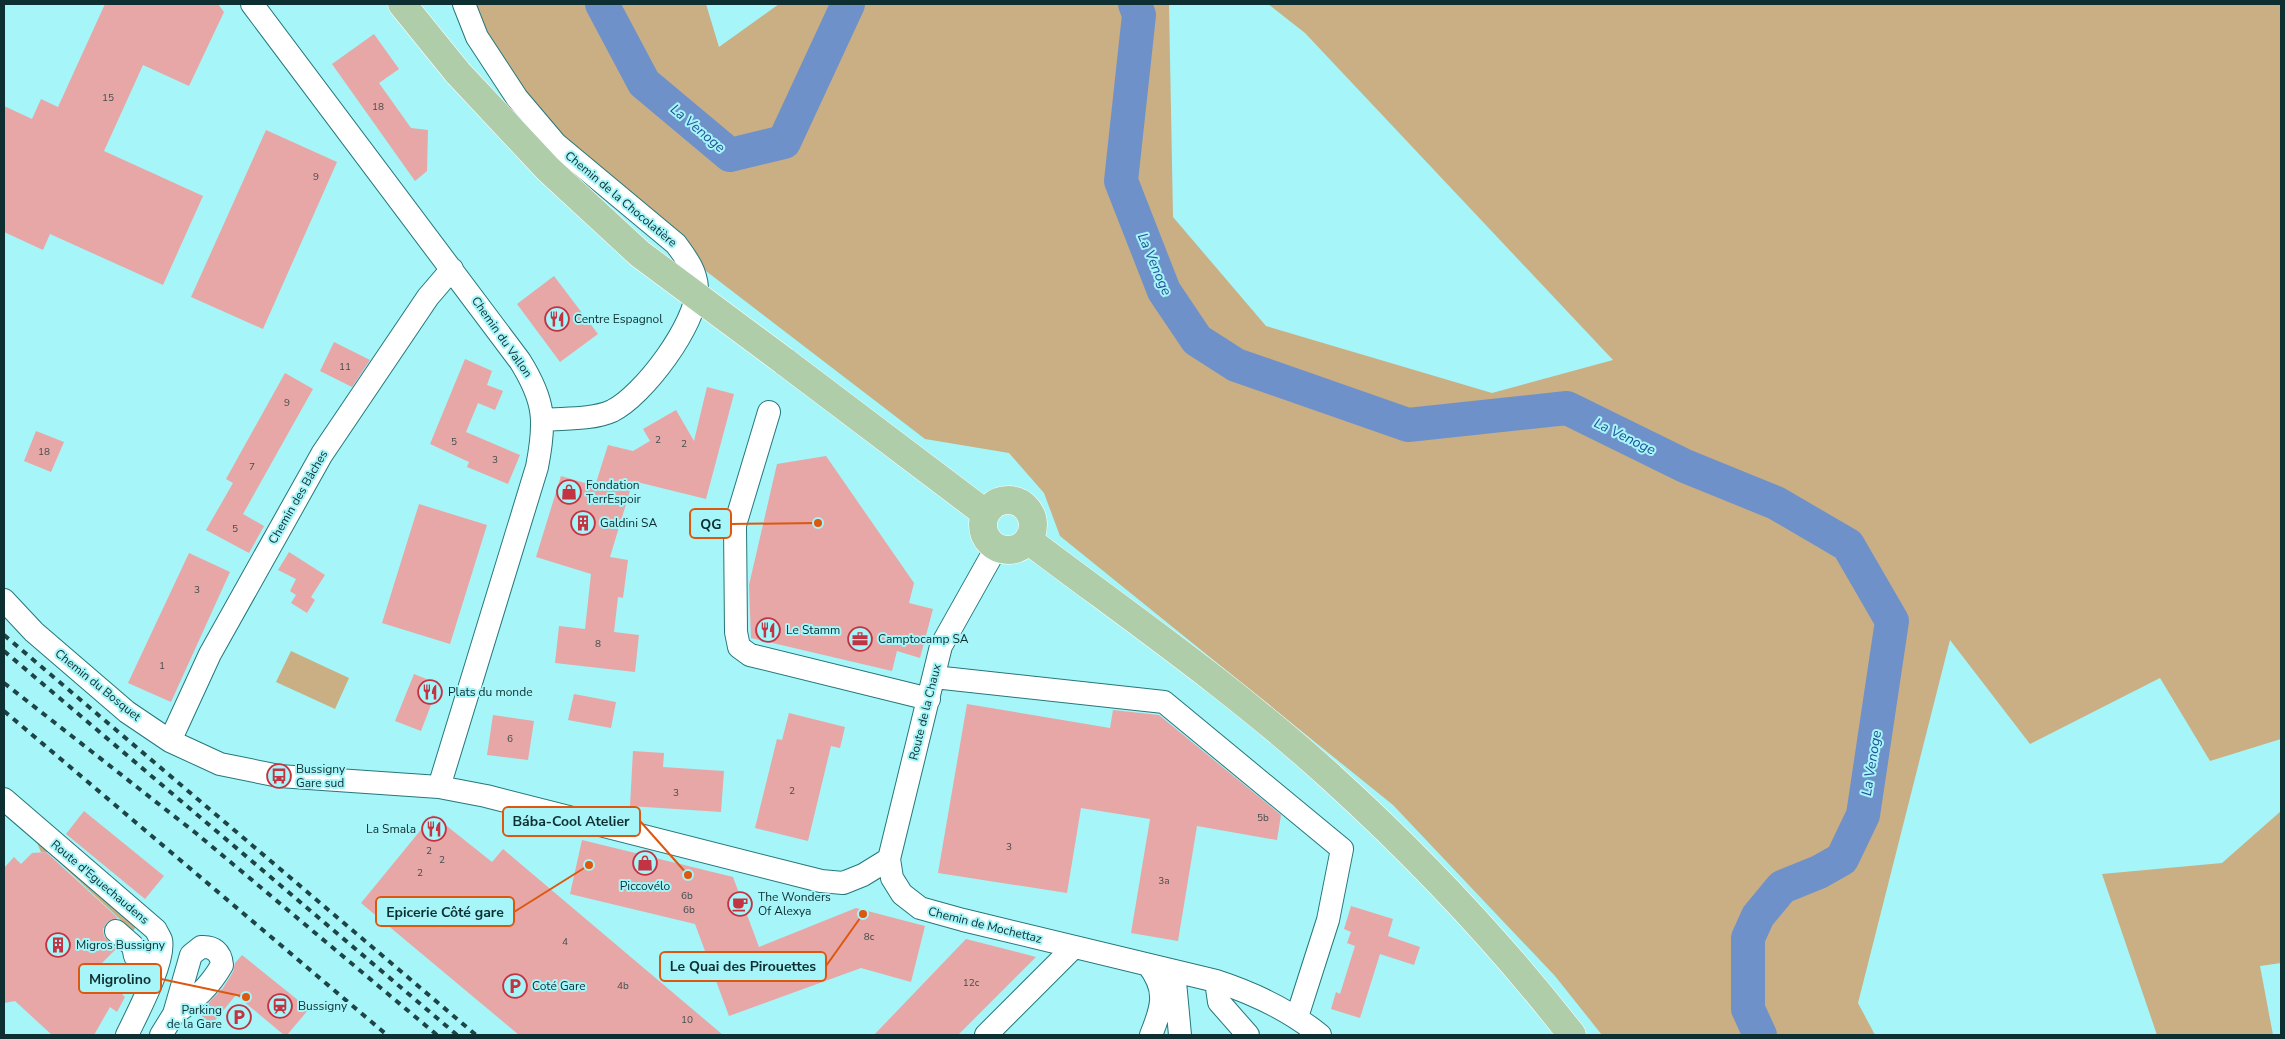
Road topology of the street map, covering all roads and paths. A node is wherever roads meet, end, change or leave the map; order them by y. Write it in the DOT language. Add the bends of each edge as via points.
graph roads {
  1 [pos="252,4"];
  2 [pos="402,4"];
  3 [pos="464,4"];
  4 [pos="452,269"];
  5 [pos="769,412"];
  6 [pos="543,420"];
  7 [pos="985,512"];
  8 [pos="1028,540"];
  9 [pos="996,548"];
  10 [pos="4,600"];
  11 [pos="934,677"];
  12 [pos="929,699"];
  13 [pos="170,741"];
  14 [pos="439,787"];
  15 [pos="4,799"];
  16 [pos="889,859"];
  17 [pos="112,935"];
  18 [pos="1074,947"];
  19 [pos="1148,965"];
  20 [pos="1174,971"];
  21 [pos="155,973"];
  22 [pos="1216,981"];
  23 [pos="174,1014"];
  24 [pos="1297,1017"];
  25 [pos="127,1035"];
  26 [pos="161,1035"];
  27 [pos="986,1035"];
  28 [pos="1151,1035"];
  29 [pos="1180,1035"];
  30 [pos="1248,1035"];
  31 [pos="1320,1035"];
  32 [pos="1572,1035"];
  1 -- 4 [label="street, Chemin du Vallon"];
  2 -- 7 [label="main road, bridge" via="458,74 548,169 640,254"];
  3 -- 6 [label="street, Chemin de la Chocolatière" via="477,37 517,98 556,144 676,244 695,274 697,289 693,311 681,334 628,401 598,415"];
  4 -- 6 [label="street, Chemin du Vallon" via="532,380"];
  4 -- 13 [label="street, Chemin des Bâches" via="428,297 322,454 210,654"];
  5 -- 12 [label="street" via="735,525 736,632 739,647 750,655"];
  6 -- 14 [label="street, Chemin du Vallon" via="537,467"];
  7 -- 8 [label="main road" via="997,501 1021,503 1032,516 1032,532"];
  7 -- 9 [label="main road" via="982,529"];
  8 -- 9 [label="main road" via="1014,550"];
  8 -- 32 [label="main road" via="1258,715 1332,777 1403,845 1475,922"];
  9 -- 11 [label="street, Route de la Chaux" via="942,646"];
  10 -- 13 [label="street, Chemin du Bosquet" via="34,632 127,712"];
  11 -- 12 [label="street, Route de la Chaux"];
  11 -- 24 [label="street" via="1164,702 1342,849 1328,920"];
  12 -- 16 [label="street, Route de la Chaux"];
  13 -- 14 [label="street, Chemin du Bosquet" via="220,764 279,776"];
  14 -- 16 [label="street" via="822,881 843,883"];
  15 -- 21 [label="street, Route d'Eguechaudens" via="156,930 161,950"];
  16 -- 18 [label="street, Chemin de Mochettaz" via="892,878 902,894 920,908"];
  17 -- 21 [label="street" via="133,946 135,956"];
  18 -- 19 [label="street, Chemin de Mochettaz"];
  18 -- 27 [label="street"];
  19 -- 20 [label="street, Chemin de Mochettaz"];
  19 -- 28 [label="street" via="1161,988 1162,1002"];
  20 -- 22 [label="street, Chemin de Mochettaz"];
  20 -- 29 [label="street"];
  21 -- 25 [label="street, Route d'Eguechaudens"];
  22 -- 24 [label="street, Chemin de Mochettaz" via="1243,990"];
  22 -- 30 [label="street" via="1219,1002"];
  23 -- 26 [label="street"];
  24 -- 31 [label="street, Chemin de Mochettaz"];
}
